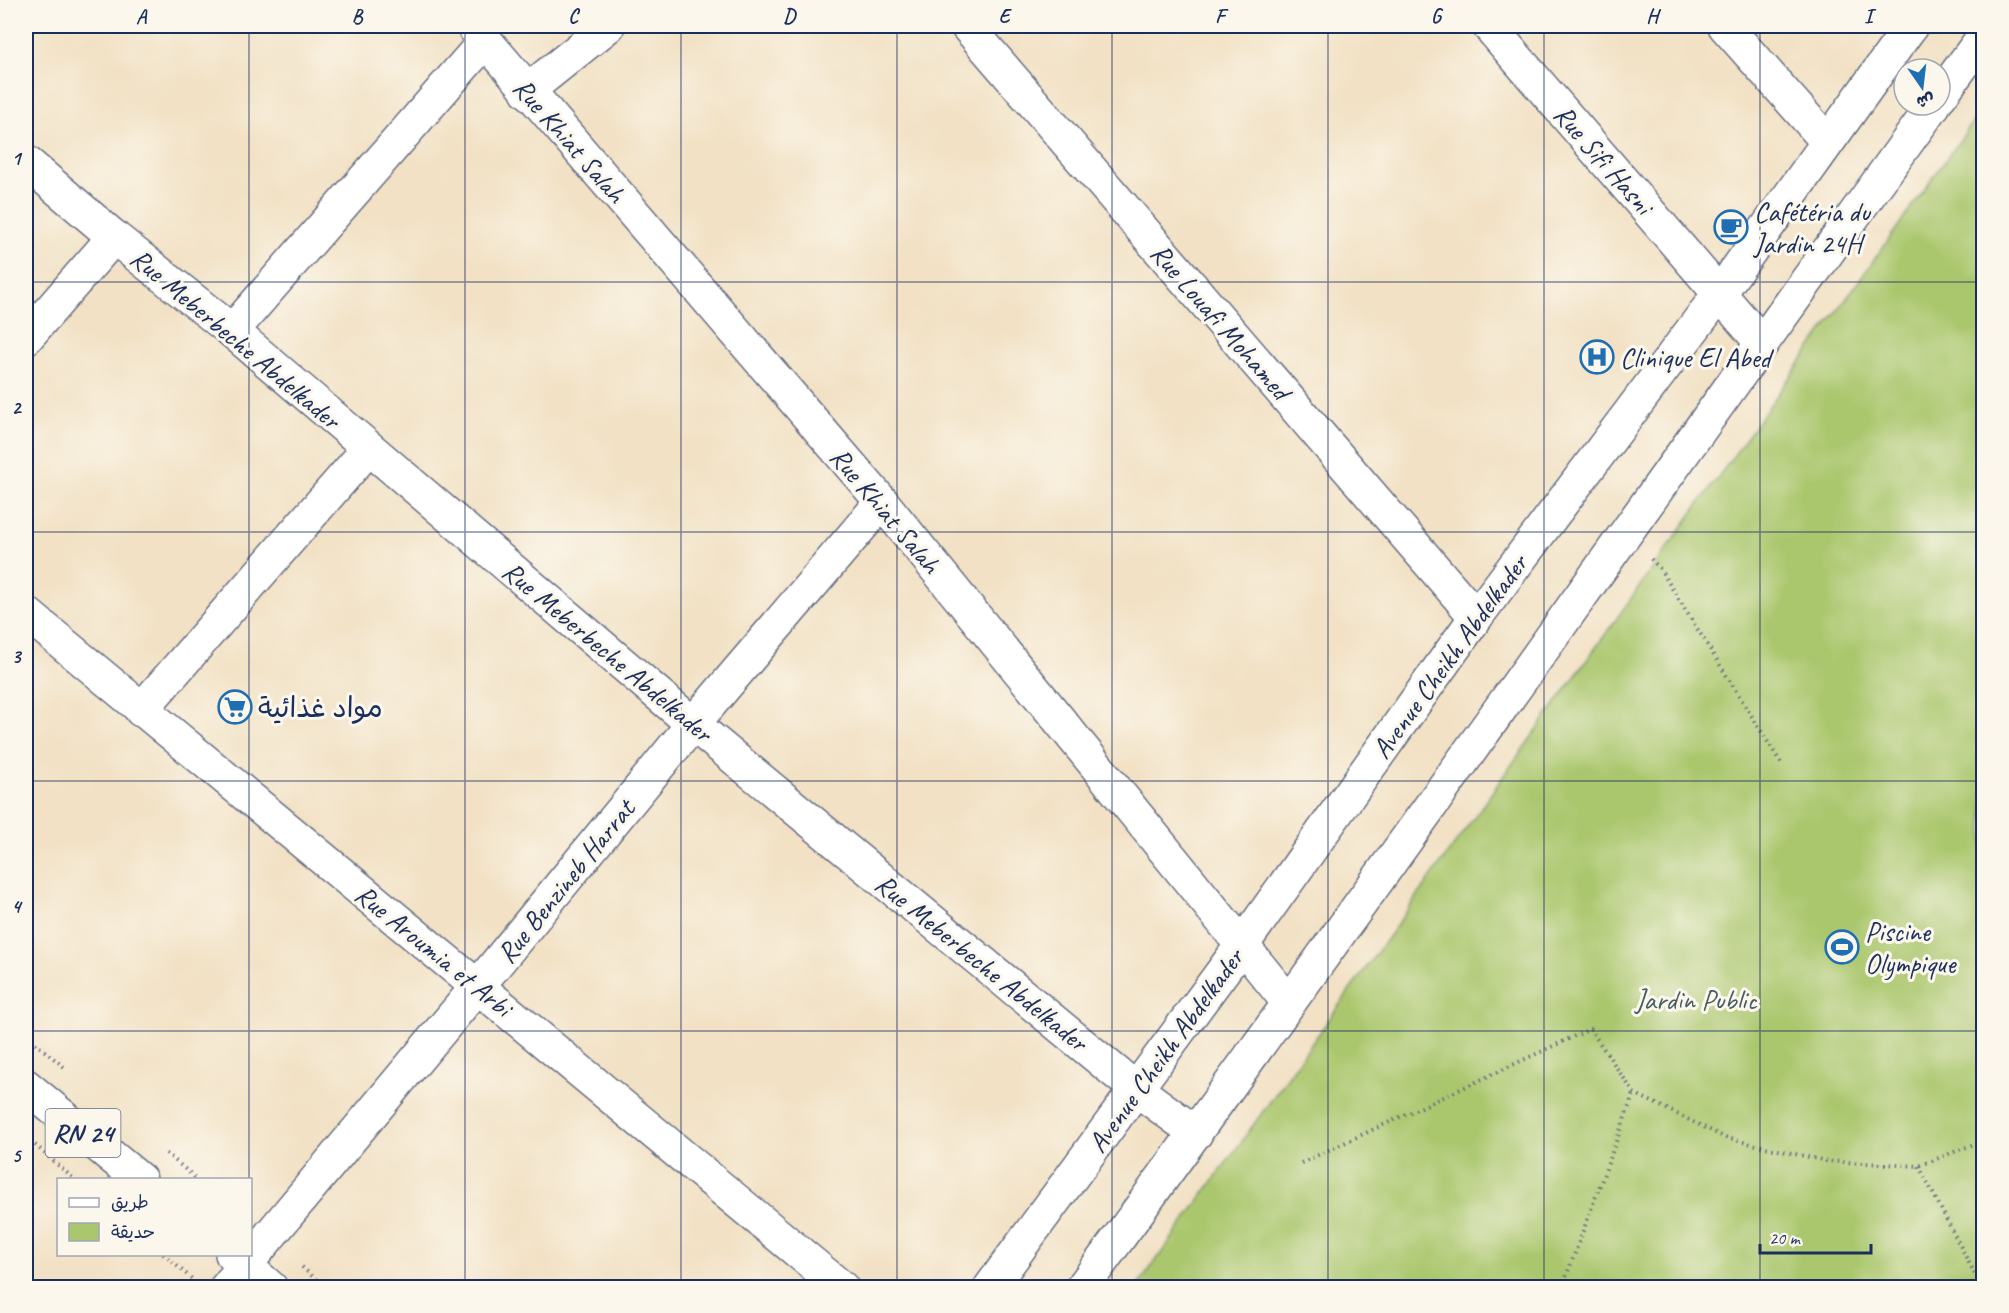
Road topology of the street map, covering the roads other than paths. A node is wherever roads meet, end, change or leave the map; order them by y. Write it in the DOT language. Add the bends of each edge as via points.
graph roads {
  1 [pos="608,26"];
  2 [pos="967,26"];
  3 [pos="1489,26"];
  4 [pos="1725,26"];
  5 [pos="1911,26"];
  6 [pos="479,33"];
  7 [pos="1983,36"];
  8 [pos="1952,79"];
  9 [pos="527,91"];
  10 [pos="1925,117"];
  11 [pos="1827,141"];
  12 [pos="26,162"];
  13 [pos="114,237"];
  14 [pos="1720,293"];
  15 [pos="232,331"];
  16 [pos="26,338"];
  17 [pos="1761,342"];
  18 [pos="369,448"];
  19 [pos="882,502"];
  20 [pos="26,613"];
  21 [pos="1476,617"];
  22 [pos="141,710"];
  23 [pos="693,724"];
  24 [pos="1242,945"];
  25 [pos="478,986"];
  26 [pos="1289,1003"];
  27 [pos="26,1086"];
  28 [pos="1136,1089"];
  29 [pos="1196,1133"];
  30 [pos="139,1178"];
  31 [pos="252,1248"];
  32 [pos="245,1256"];
  33 [pos="234,1269"];
  34 [pos="271,1287"];
  35 [pos="842,1287"];
  36 [pos="990,1287"];
  37 [pos="1082,1287"];
  1 -- 9 [label="street"];
  2 -- 21 [label="street, Rue Louafi Mohamed"];
  3 -- 14 [label="street, Rue Sifi Hasni"];
  4 -- 11 [label="street"];
  5 -- 11 [label="street, Avenue Cheikh Abdelkader"];
  6 -- 9 [label="street, Rue Khiat Salah"];
  6 -- 15 [label="street"];
  7 -- 8 [label="street"];
  9 -- 19 [label="street, Rue Khiat Salah"];
  10 -- 17 [label="street"];
  11 -- 14 [label="street, Avenue Cheikh Abdelkader"];
  12 -- 13 [label="street, Rue Meberbeche Abdelkader"];
  13 -- 15 [label="street, Rue Meberbeche Abdelkader"];
  13 -- 16 [label="street"];
  14 -- 17 [label="street, Rue Sifi Hasni"];
  14 -- 21 [label="street, Avenue Cheikh Abdelkader"];
  15 -- 18 [label="street, Rue Meberbeche Abdelkader"];
  17 -- 26 [label="street"];
  18 -- 22 [label="street"];
  18 -- 23 [label="street, Rue Meberbeche Abdelkader"];
  19 -- 23 [label="street, Rue Benzineb Harrat"];
  19 -- 24 [label="street, Rue Khiat Salah"];
  20 -- 22 [label="street, Rue Aroumia et Arbi"];
  21 -- 24 [label="street, Avenue Cheikh Abdelkader"];
  22 -- 25 [label="street, Rue Aroumia et Arbi"];
  23 -- 25 [label="street, Rue Benzineb Harrat"];
  23 -- 28 [label="street, Rue Meberbeche Abdelkader"];
  24 -- 26 [label="street, Rue Khiat Salah"];
  24 -- 28 [label="street, Avenue Cheikh Abdelkader"];
  25 -- 31 [label="street, Rue Benzineb Harrat"];
  25 -- 35 [label="street, Rue Aroumia et Arbi"];
  26 -- 29 [label="street"];
  27 -- 30 [label="street, RN 24"];
  28 -- 29 [label="street, Rue Meberbeche Abdelkader"];
  28 -- 36 [label="street, Avenue Cheikh Abdelkader"];
  29 -- 37 [label="street"];
  32 -- 33 [label="street, Rue Benzineb Harrat"];
  33 -- 34 [label="street"];
}
